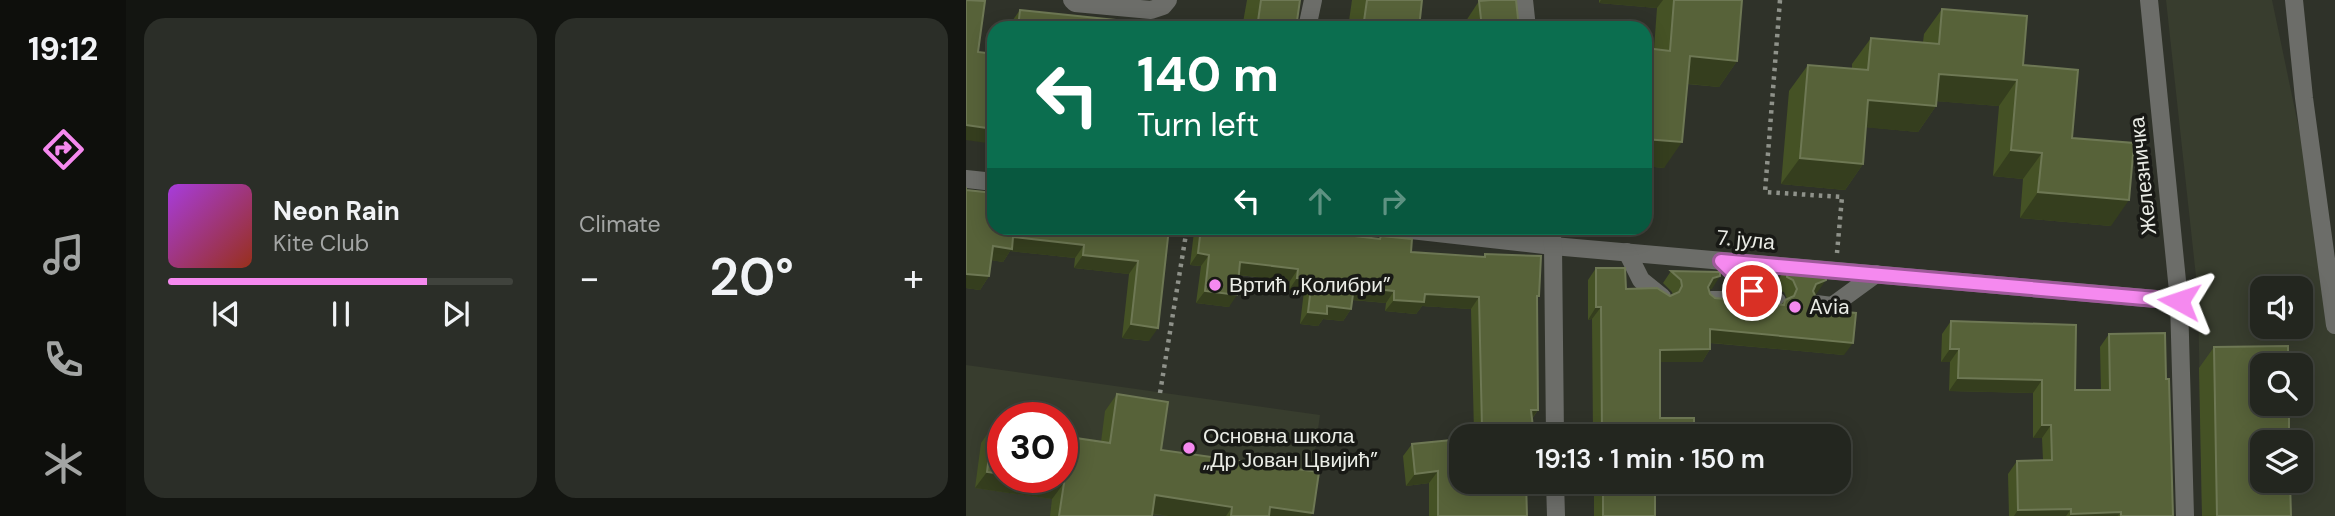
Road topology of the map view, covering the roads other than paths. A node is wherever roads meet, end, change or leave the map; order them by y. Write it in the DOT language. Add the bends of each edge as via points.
graph roads {
  1 [pos="1072,0"];
  2 [pos="1168,0"];
  3 [pos="1313,0"];
  4 [pos="1524,0"];
  5 [pos="2148,0"];
  6 [pos="2294,0"];
  7 [pos="1308,21"];
  8 [pos="1526,21"];
  9 [pos="966,179"];
  10 [pos="987,181"];
  11 [pos="1455,235"];
  12 [pos="1552,235"];
  13 [pos="1553,246"];
  14 [pos="1627,252"];
  15 [pos="1721,261"];
  16 [pos="1876,274"];
  17 [pos="1752,291"];
  18 [pos="1661,297"];
  19 [pos="1711,300"];
  20 [pos="1777,301"];
  21 [pos="2179,301"];
  22 [pos="1816,304"];
  23 [pos="2335,325"];
  24 [pos="1555,424"];
  25 [pos="1555,494"];
  26 [pos="1556,516"];
  27 [pos="2185,516"];
  1 -- 2 [label="street" via="1152,10"];
  3 -- 7 [label="street"];
  4 -- 8 [label="street"];
  5 -- 21 [label="street, Железничка"];
  6 -- 23 [label="street"];
  9 -- 10 [label="street"];
  11 -- 13 [label="street, 7. јула"];
  12 -- 13 [label="street"];
  13 -- 14 [label="street, 7. јула"];
  13 -- 24 [label="street"];
  14 -- 15 [label="street, 7. јула"];
  14 -- 18 [label="street" via="1641,280"];
  15 -- 16 [label="street, 7. јула"];
  15 -- 17 [label="street"];
  16 -- 21 [label="street, 7. јула"];
  16 -- 22 [label="street" via="1832,306"];
  17 -- 19 [label="street" via="1728,300"];
  17 -- 20 [label="street" via="1760,299"];
  21 -- 27 [label="street, Железничка"];
  25 -- 26 [label="street"];
}
